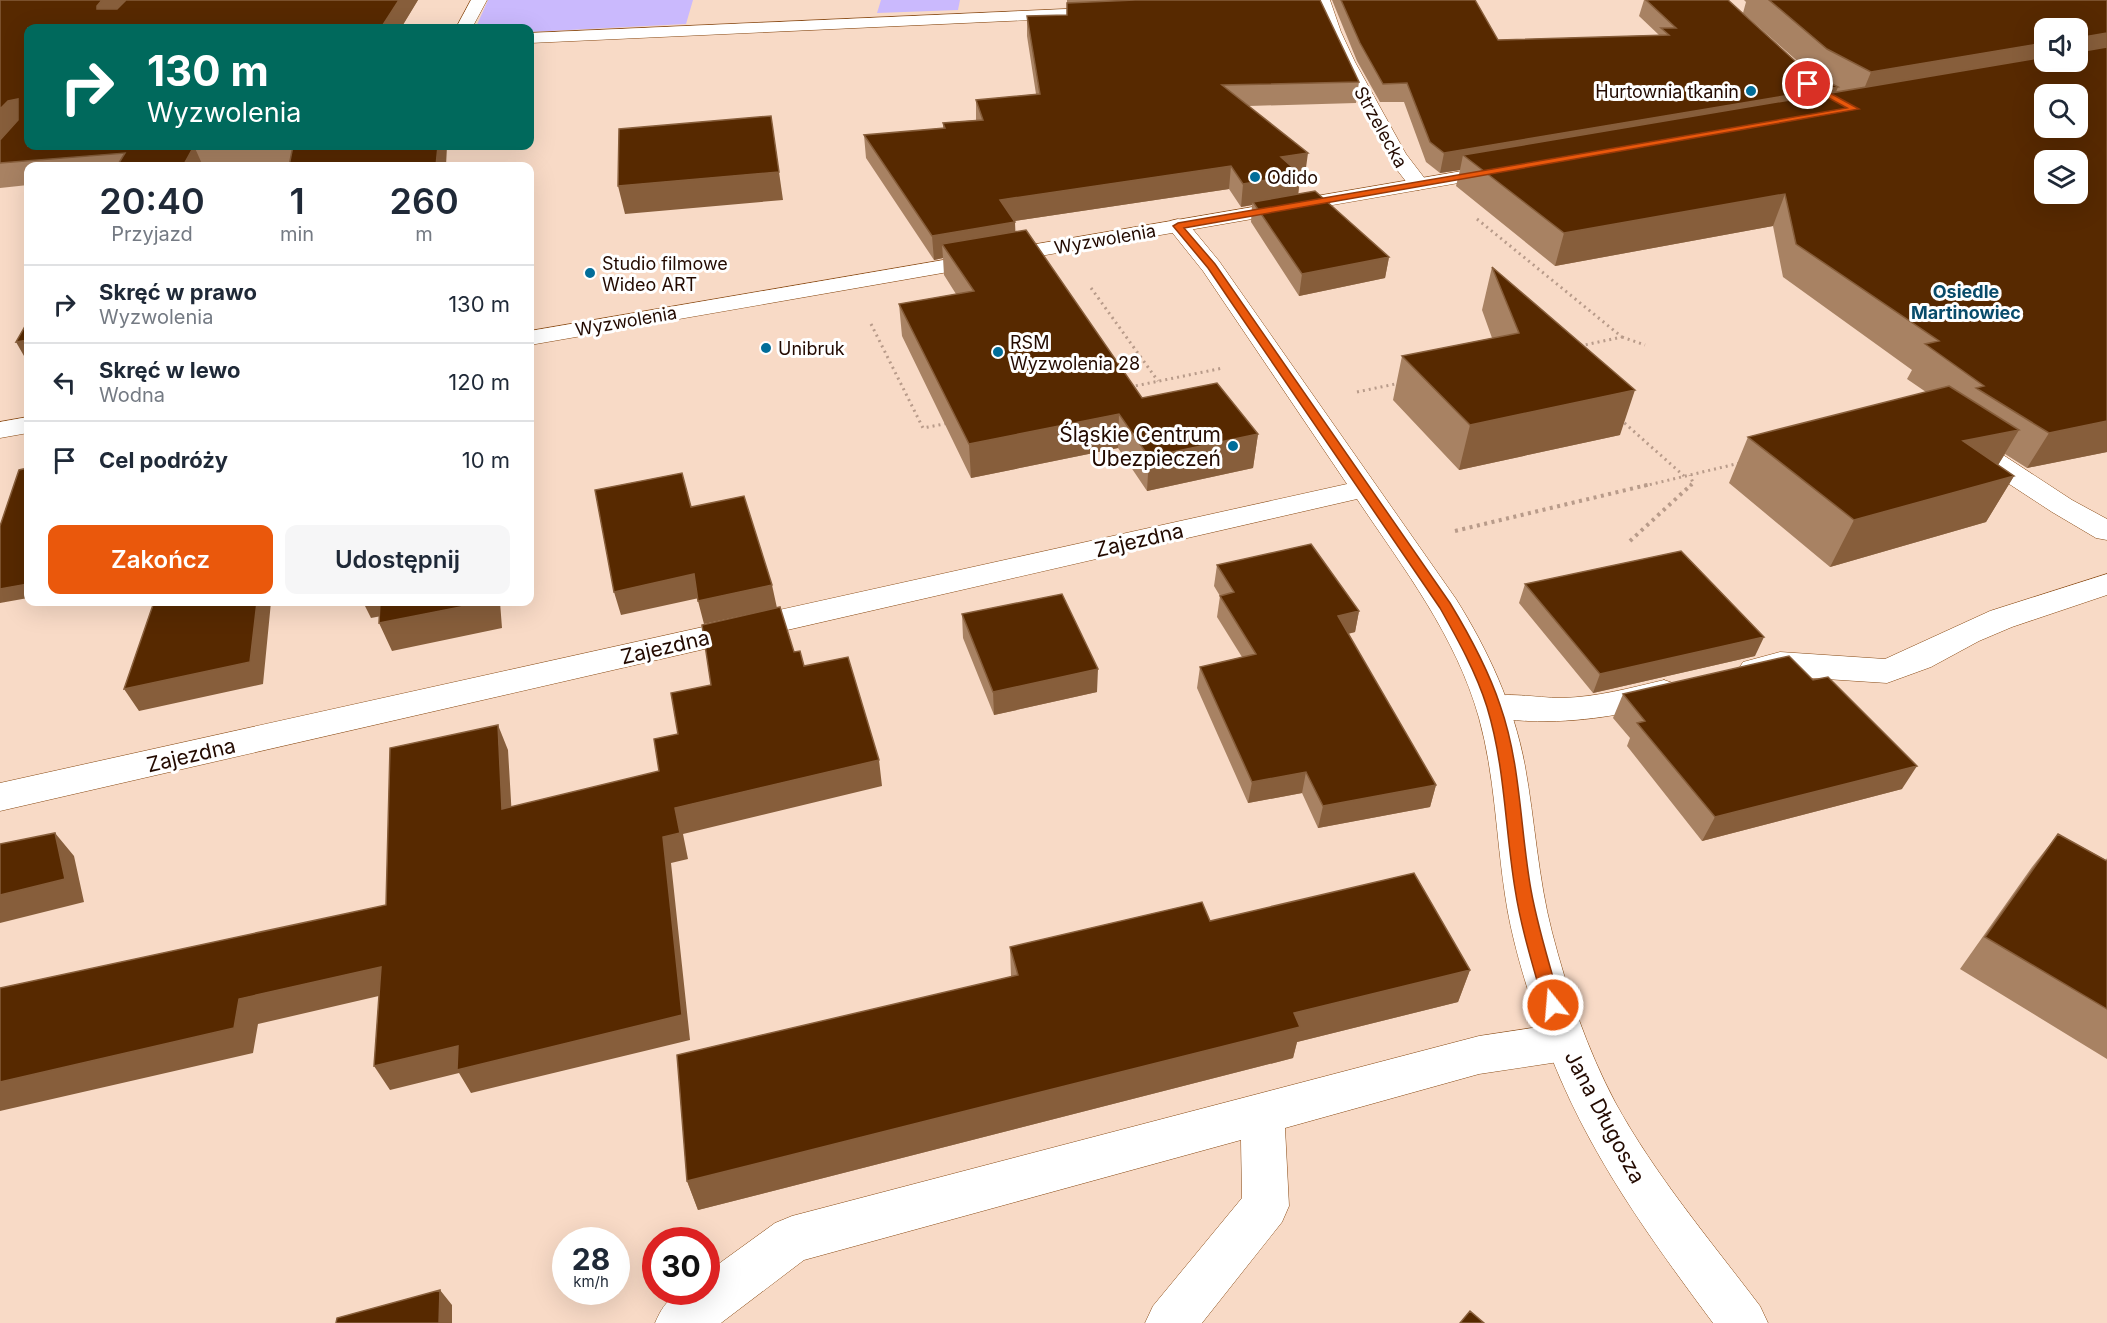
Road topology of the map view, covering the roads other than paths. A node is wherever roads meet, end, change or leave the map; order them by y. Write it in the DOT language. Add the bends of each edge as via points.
graph roads {
  1 [pos="479,0"];
  2 [pos="1319,4"];
  3 [pos="1134,11"];
  4 [pos="466,24"];
  5 [pos="534,38"];
  6 [pos="1524,166"];
  7 [pos="1418,184"];
  8 [pos="1178,226"];
  9 [pos="534,337"];
  10 [pos="24,426"];
  11 [pos="0,430"];
  12 [pos="1944,430"];
  13 [pos="1364,489"];
  14 [pos="2107,531"];
  15 [pos="2107,584"];
  16 [pos="1724,678"];
  17 [pos="1690,686"];
  18 [pos="1494,707"];
  19 [pos="0,797"];
  20 [pos="1565,1042"];
  21 [pos="1262,1114"];
  22 [pos="680,1323"];
  23 [pos="1170,1323"];
  24 [pos="1743,1323"];
  1 -- 4 [label="street"];
  2 -- 7 [label="street, Strzelecka" via="1354,79 1405,171"];
  3 -- 5 [label="street"];
  6 -- 7 [label="street, Wyzwolenia"];
  7 -- 8 [label="street, Wyzwolenia"];
  8 -- 9 [label="street, Wyzwolenia"];
  8 -- 13 [label="street, Jana Długosza" via="1211,266"];
  10 -- 11 [label="street"];
  12 -- 14 [label="street"];
  13 -- 18 [label="street, Jana Długosza" via="1460,631"];
  13 -- 19 [label="street, Zajezdna"];
  15 -- 16 [label="street" via="1968,633 1887,671 1780,664"];
  17 -- 18 [label="street" via="1599,707 1561,711"];
  18 -- 20 [label="street, Jana Długosza" via="1511,788 1531,928"];
  20 -- 21 [label="street" via="1479,1055"];
  20 -- 24 [label="street, Jana Długosza" via="1613,1142"];
  21 -- 22 [label="street" via="792,1240"];
  21 -- 23 [label="street" via="1266,1206"];
}
